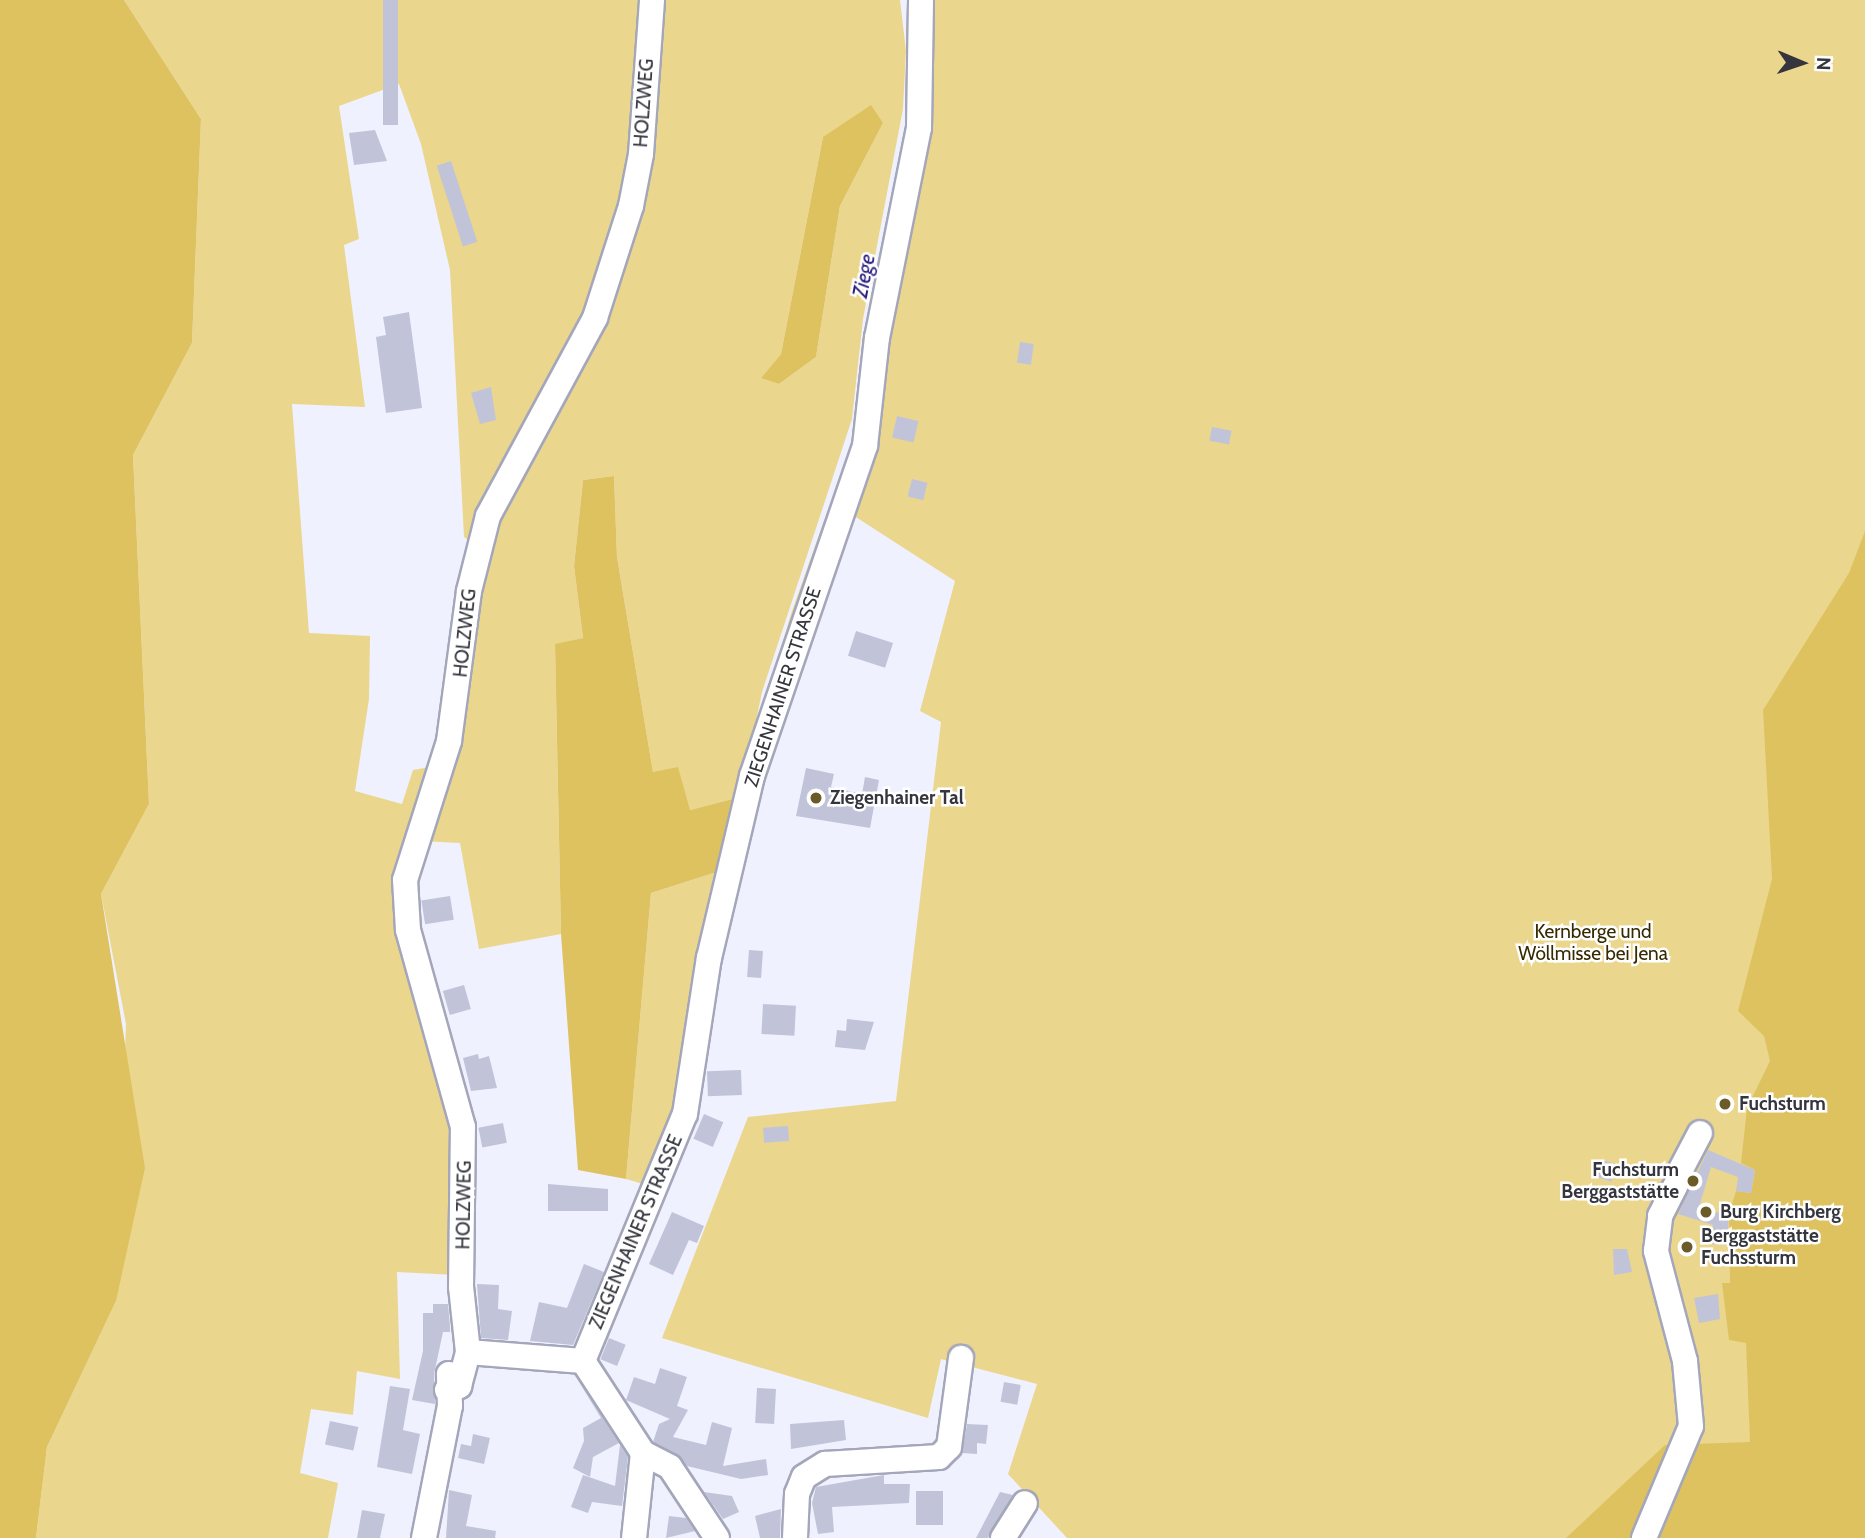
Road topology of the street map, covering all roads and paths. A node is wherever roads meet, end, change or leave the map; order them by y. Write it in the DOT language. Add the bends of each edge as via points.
graph roads {
  1 [pos="652,0"];
  2 [pos="921,0"];
  3 [pos="1700,1133"];
  4 [pos="461,1287"];
  5 [pos="468,1352"];
  6 [pos="961,1358"];
  7 [pos="583,1361"];
  8 [pos="447,1390"];
  9 [pos="643,1453"];
  10 [pos="1026,1503"];
  11 [pos="424,1538"];
  12 [pos="634,1538"];
  13 [pos="718,1538"];
  14 [pos="795,1538"];
  15 [pos="1003,1538"];
  16 [pos="1644,1538"];
  1 -- 4 [label="street, HOLZWEG" via="641,153 624,229 595,318 488,516 469,591 449,741 405,880 408,930 463,1127"];
  2 -- 7 [label="street, ZIEGENHAINER STRASSE" via="919,128 877,338 865,446 752,776 709,958 685,1114"];
  3 -- 16 [label="street" via="1660,1216 1656,1251 1685,1361 1691,1426"];
  4 -- 5 [label="street, HOLZWEG"];
  4 -- 8 [label="street, HOLZWEG"];
  5 -- 7 [label="street"];
  5 -- 8 [label="street, HOLZWEG" via="458,1386"];
  6 -- 14 [label="street" via="944,1452 930,1461 825,1464 804,1477 800,1486"];
  7 -- 9 [label="street"];
  8 -- 11 [label="street, HOLZWEG" via="450,1406"];
  9 -- 12 [label="street"];
  9 -- 13 [label="street" via="670,1467"];
  10 -- 15 [label="street"];
}
